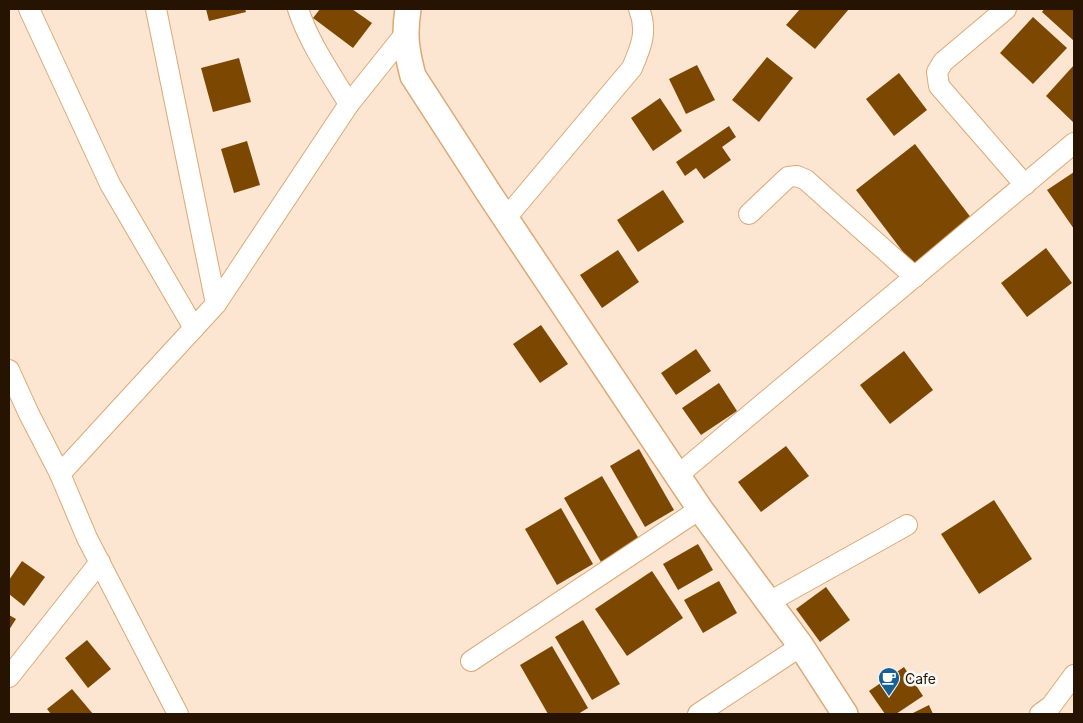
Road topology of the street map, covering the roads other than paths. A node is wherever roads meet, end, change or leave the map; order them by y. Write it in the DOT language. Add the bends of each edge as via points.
graph roads {
  1 [pos="29,9"];
  2 [pos="156,9"];
  3 [pos="298,9"];
  4 [pos="408,9"];
  5 [pos="639,9"];
  6 [pos="1006,9"];
  7 [pos="404,34"];
  8 [pos="349,104"];
  9 [pos="1074,143"];
  10 [pos="1025,185"];
  11 [pos="750,214"];
  12 [pos="506,218"];
  13 [pos="915,277"];
  14 [pos="216,304"];
  15 [pos="194,328"];
  16 [pos="9,370"];
  17 [pos="60,474"];
  18 [pos="678,475"];
  19 [pos="700,509"];
  20 [pos="907,525"];
  21 [pos="100,562"];
  22 [pos="769,602"];
  23 [pos="801,646"];
  24 [pos="471,662"];
  25 [pos="1074,675"];
  26 [pos="9,678"];
  27 [pos="178,714"];
  28 [pos="698,714"];
  29 [pos="845,714"];
  30 [pos="1040,714"];
  1 -- 15 [label="street" via="110,184"];
  2 -- 14 [label="street"];
  3 -- 8 [label="street"];
  4 -- 7 [label="street"];
  5 -- 12 [label="street" via="644,21 641,47 632,68"];
  6 -- 10 [label="street" via="944,62 938,72 939,86"];
  7 -- 8 [label="street"];
  7 -- 12 [label="street" via="413,76"];
  8 -- 14 [label="street"];
  9 -- 10 [label="street"];
  10 -- 13 [label="street"];
  11 -- 13 [label="street" via="788,177 797,176 806,180"];
  12 -- 18 [label="street"];
  13 -- 18 [label="street"];
  14 -- 15 [label="street"];
  15 -- 17 [label="street"];
  16 -- 17 [label="street"];
  17 -- 21 [label="street"];
  18 -- 19 [label="street"];
  19 -- 22 [label="street"];
  19 -- 24 [label="street"];
  20 -- 22 [label="street"];
  21 -- 26 [label="street"];
  21 -- 27 [label="street"];
  22 -- 23 [label="street"];
  23 -- 28 [label="street"];
  23 -- 29 [label="street"];
  25 -- 30 [label="street" via="1051,706"];
}
